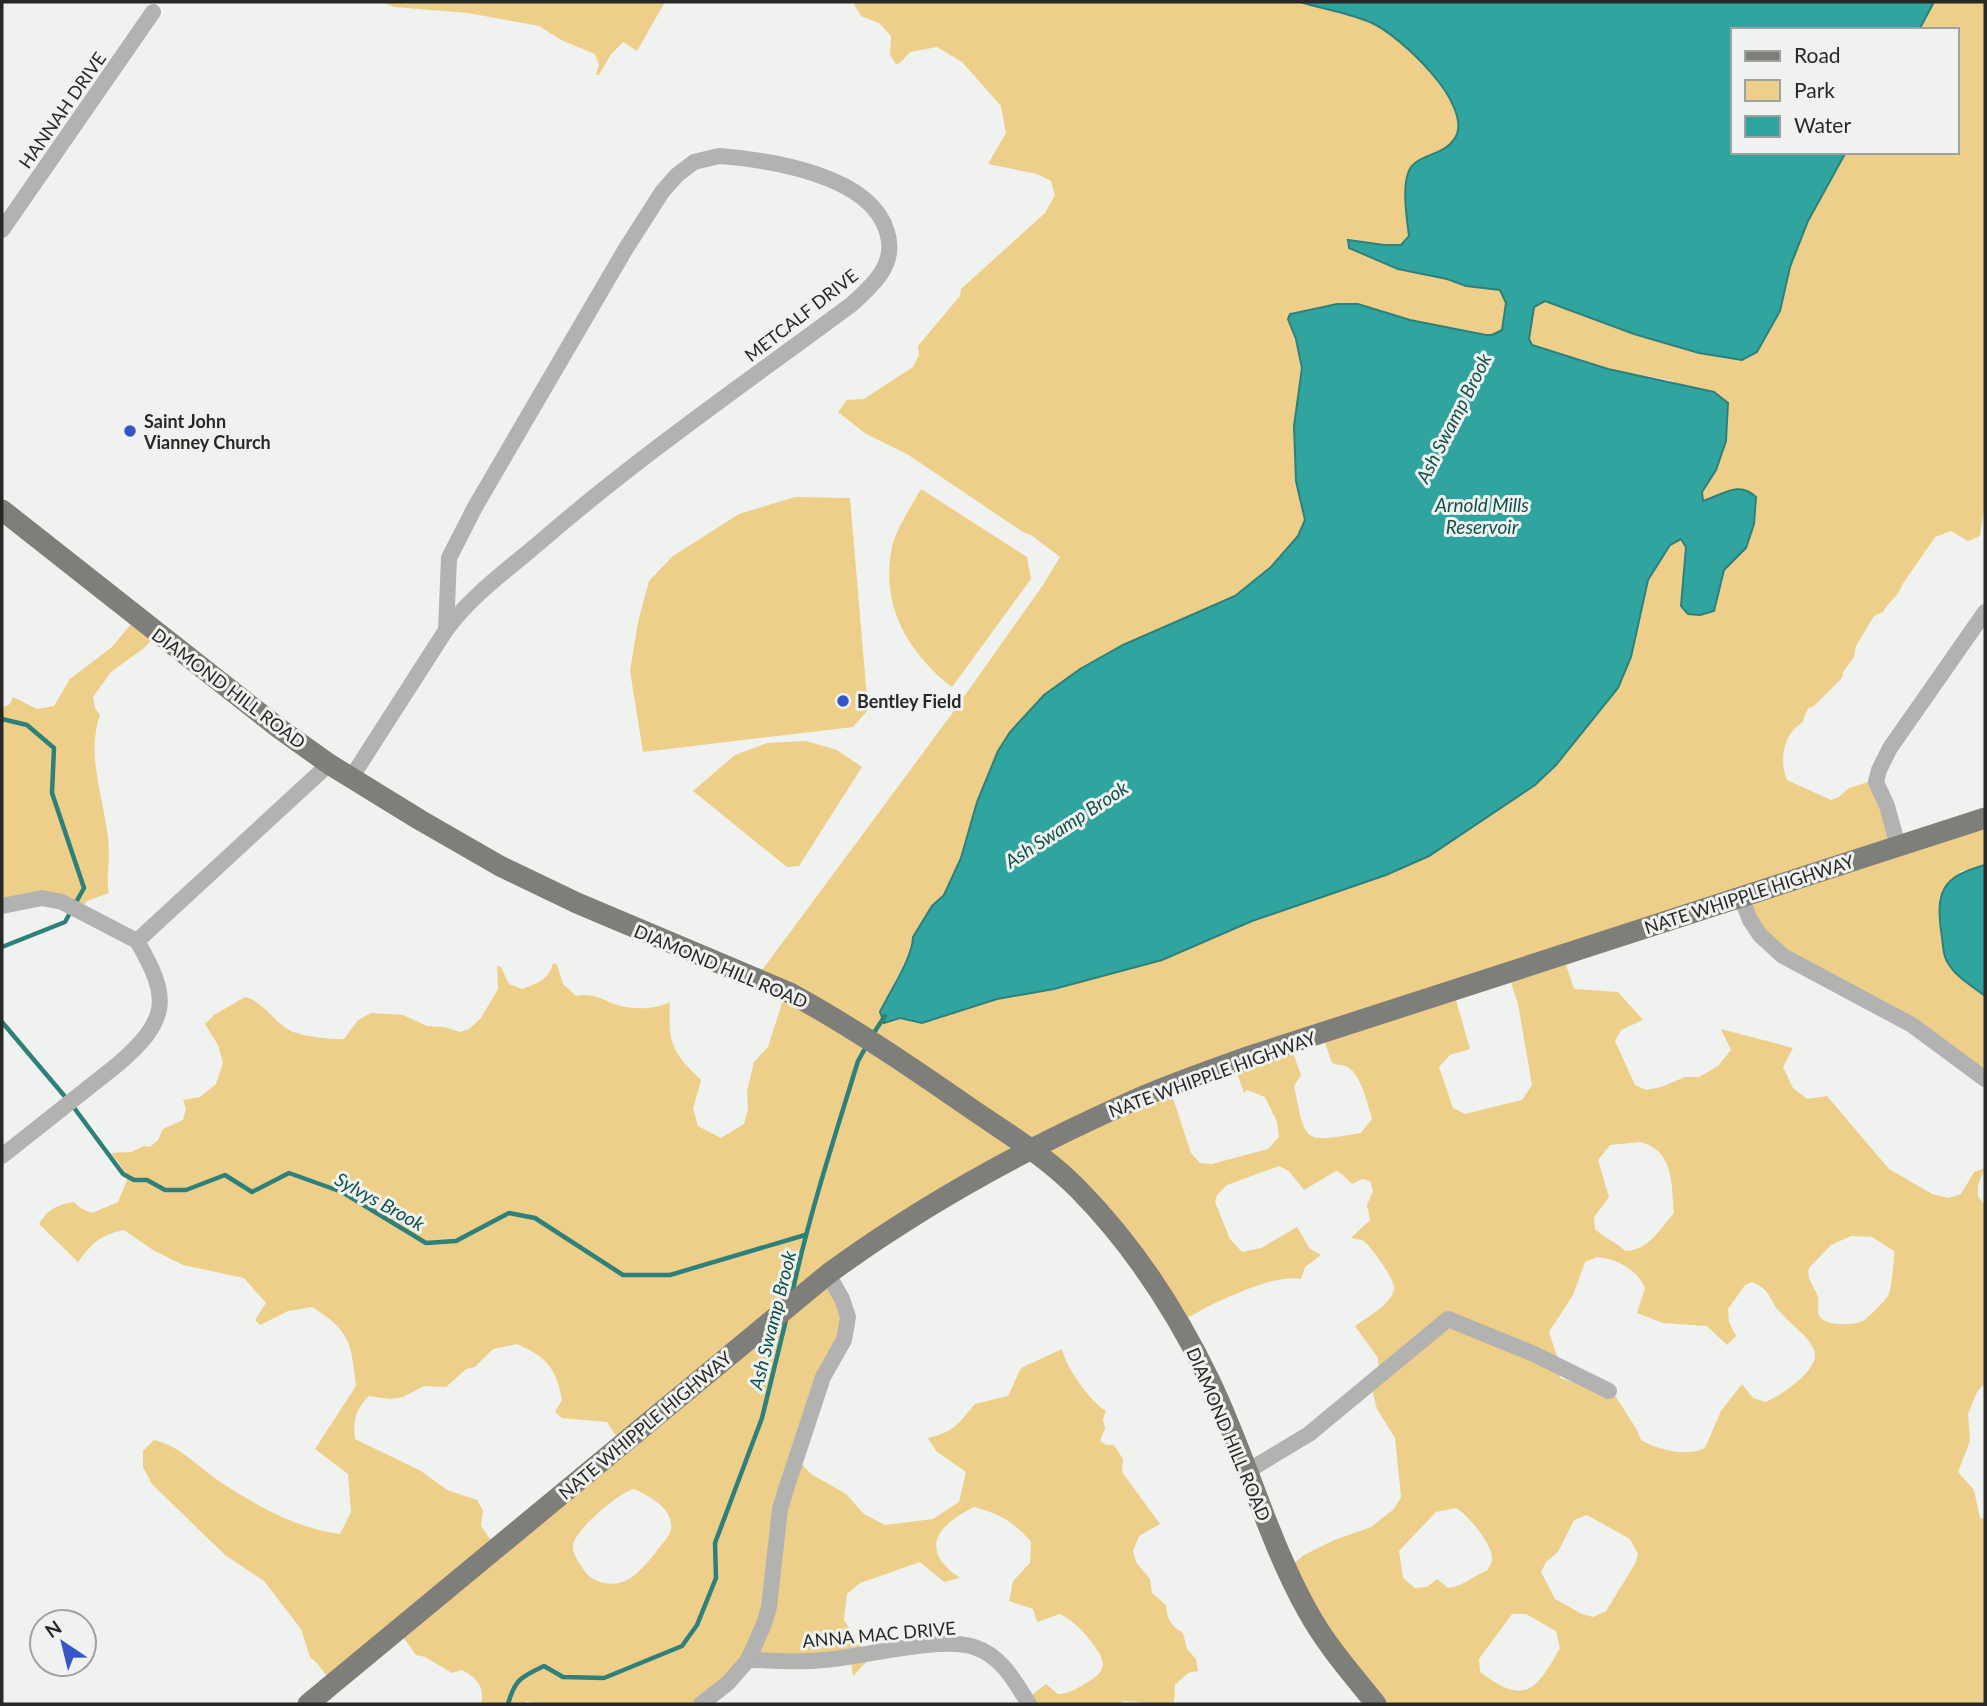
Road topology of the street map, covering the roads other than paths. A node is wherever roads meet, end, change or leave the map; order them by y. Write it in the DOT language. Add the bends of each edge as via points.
graph roads {
  1 [pos="153,12"];
  2 [pos="2,230"];
  3 [pos="2,510"];
  4 [pos="1985,612"];
  5 [pos="446,630"];
  6 [pos="329,764"];
  7 [pos="351,778"];
  8 [pos="1985,818"];
  9 [pos="1898,846"];
  10 [pos="1741,897"];
  11 [pos="2,906"];
  12 [pos="137,941"];
  13 [pos="1985,1079"];
  14 [pos="1032,1149"];
  15 [pos="2,1156"];
  16 [pos="828,1274"];
  17 [pos="1609,1391"];
  18 [pos="1246,1472"];
  19 [pos="748,1660"];
  20 [pos="308,1704"];
  21 [pos="701,1704"];
  22 [pos="1029,1704"];
  23 [pos="1376,1704"];
  1 -- 2 [label="street, HANNAH DRIVE"];
  3 -- 6 [label="main road, DIAMOND HILL ROAD" via="224,687"];
  4 -- 9 [label="street" via="1879,770 1876,782"];
  5 -- 5 [label="street, METCALF DRIVE" via="474,598 570,515 874,284 887,265 891,245 875,206 839,183 752,159 719,156 694,162 677,175 625,250 450,554"];
  5 -- 7 [label="street, METCALF DRIVE"];
  6 -- 7 [label="main road, DIAMOND HILL ROAD"];
  6 -- 12 [label="street"];
  7 -- 14 [label="main road, DIAMOND HILL ROAD" via="518,875 790,993"];
  8 -- 9 [label="main road, NATE WHIPPLE HIGHWAY"];
  9 -- 10 [label="main road, NATE WHIPPLE HIGHWAY"];
  10 -- 13 [label="street" via="1759,934 1783,956 1912,1025"];
  10 -- 14 [label="main road, NATE WHIPPLE HIGHWAY" via="1244,1058 1133,1101"];
  11 -- 12 [label="street" via="43,898 69,906"];
  12 -- 15 [label="street" via="161,995 152,1027 133,1052"];
  14 -- 16 [label="main road, NATE WHIPPLE HIGHWAY" via="965,1185"];
  14 -- 18 [label="main road, DIAMOND HILL ROAD" via="1114,1227 1151,1278 1211,1384"];
  16 -- 19 [label="street" via="849,1315 844,1339 822,1377 780,1509 769,1606"];
  16 -- 20 [label="main road, NATE WHIPPLE HIGHWAY"];
  17 -- 18 [label="street" via="1448,1319 1309,1434"];
  18 -- 23 [label="main road, DIAMOND HILL ROAD" via="1307,1611"];
  19 -- 21 [label="street"];
  19 -- 22 [label="street, ANNA MAC DRIVE" via="822,1661 937,1644 974,1647 1009,1672"];
}
